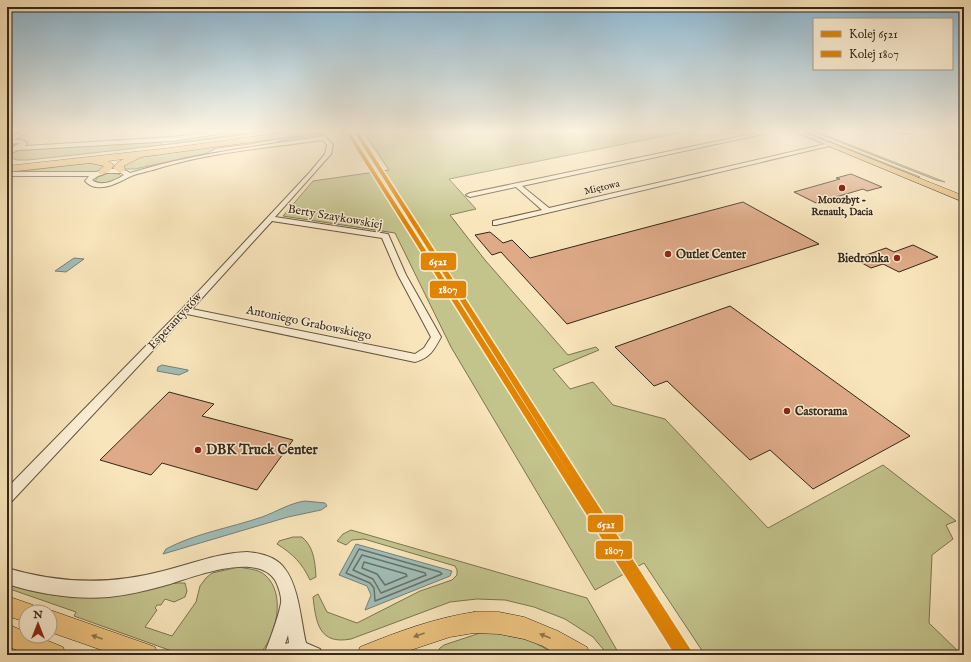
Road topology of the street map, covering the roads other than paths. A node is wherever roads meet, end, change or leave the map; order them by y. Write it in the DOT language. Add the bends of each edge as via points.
graph roads {
  1 [pos="50,161"];
  2 [pos="56,161"];
  3 [pos="92,161"];
  4 [pos="127,161"];
  5 [pos="178,161"];
  6 [pos="322,161"];
  7 [pos="631,161"];
  8 [pos="759,161"];
  9 [pos="871,161"];
  10 [pos="884,161"];
  11 [pos="7,164"];
  12 [pos="7,168"];
  13 [pos="100,173"];
  14 [pos="124,173"];
  15 [pos="7,174"];
  16 [pos="56,175"];
  17 [pos="88,180"];
  18 [pos="517,185"];
  19 [pos="964,192"];
  20 [pos="470,195"];
  21 [pos="964,199"];
  22 [pos="548,211"];
  23 [pos="270,219"];
  24 [pos="496,222"];
  25 [pos="185,311"];
  26 [pos="427,354"];
  27 [pos="7,497"];
  28 [pos="7,576"];
  29 [pos="289,604"];
  30 [pos="7,606"];
  31 [pos="18,609"];
  32 [pos="58,624"];
  33 [pos="7,635"];
  34 [pos="306,653"];
  35 [pos="55,655"];
  36 [pos="147,655"];
  37 [pos="273,655"];
  38 [pos="277,655"];
  39 [pos="368,655"];
  40 [pos="579,655"];
  1 -- 11 [label="highway"];
  2 -- 12 [label="highway"];
  3 -- 13 [label="highway" via="107,163 109,167"];
  4 -- 14 [label="highway" via="118,168"];
  5 -- 14 [label="street"];
  6 -- 23 [label="street, Esperantystów"];
  7 -- 18 [label="street"];
  8 -- 22 [label="street, Miętowa"];
  9 -- 21 [label="main road"];
  10 -- 19 [label="main road"];
  13 -- 14 [label="street"];
  13 -- 16 [label="street"];
  13 -- 17 [label="street"];
  14 -- 17 [label="street" via="116,182 104,185 93,185"];
  15 -- 16 [label="street"];
  16 -- 17 [label="street"];
  18 -- 20 [label="street"];
  18 -- 22 [label="street"];
  22 -- 24 [label="street, Miętowa"];
  23 -- 25 [label="street, Esperantystów"];
  23 -- 26 [label="street, Berty Szaykowskiej" via="385,236 402,275 436,337"];
  25 -- 26 [label="street, Antoniego Grabowskiego" via="415,358"];
  25 -- 27 [label="street, Esperantystów"];
  28 -- 29 [label="street" via="46,587 76,591 109,589 135,586 224,562 254,560 266,563 280,574 287,590"];
  29 -- 34 [label="street"];
  29 -- 37 [label="street"];
  30 -- 31 [label="main road"];
  36 -- 32 [label="main road, one-way"];
  33 -- 35 [label="main road"];
  34 -- 38 [label="street"];
  40 -- 39 [label="main road, one-way" via="560,642 533,631 504,623 479,622 422,633"];
}
